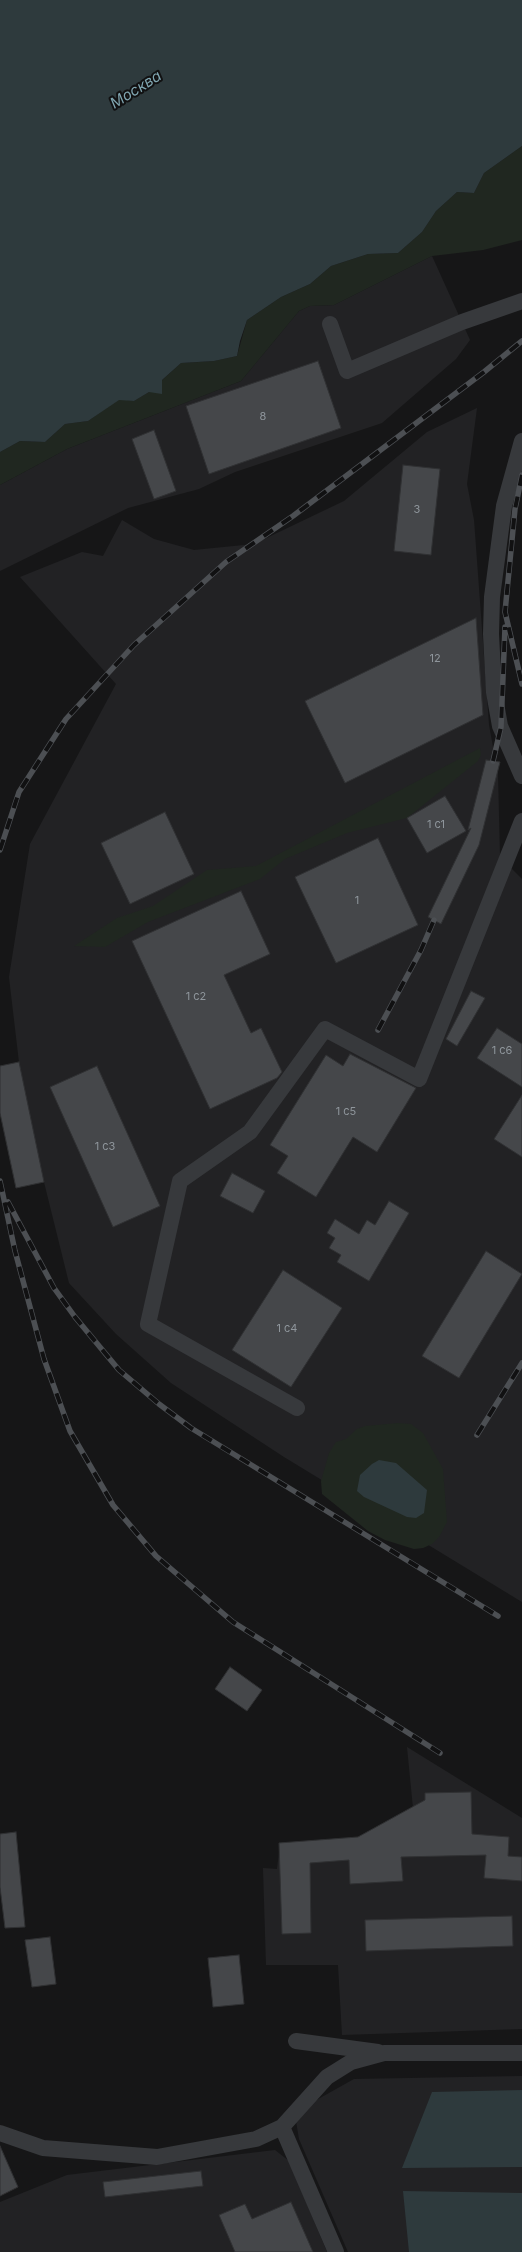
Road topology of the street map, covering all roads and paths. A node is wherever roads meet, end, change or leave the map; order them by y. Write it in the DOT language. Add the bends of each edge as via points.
graph roads {
  1 [pos="522,301"];
  2 [pos="330,324"];
  3 [pos="522,442"];
  4 [pos="522,776"];
  5 [pos="522,821"];
  6 [pos="297,1408"];
  7 [pos="296,2041"];
  8 [pos="384,2053"];
  9 [pos="522,2053"];
  10 [pos="282,2127"];
  11 [pos="0,2133"];
  12 [pos="336,2252"];
  1 -- 2 [label="street" via="462,322 348,371"];
  3 -- 4 [label="street" via="504,506 492,597 491,634 494,692 500,726"];
  5 -- 6 [label="street" via="419,1079 325,1029 250,1132 180,1181 148,1324"];
  7 -- 8 [label="street"];
  8 -- 9 [label="street"];
  8 -- 10 [label="street" via="351,2062 327,2077"];
  10 -- 11 [label="street" via="256,2139 157,2157 43,2148"];
  10 -- 12 [label="street"];
}
